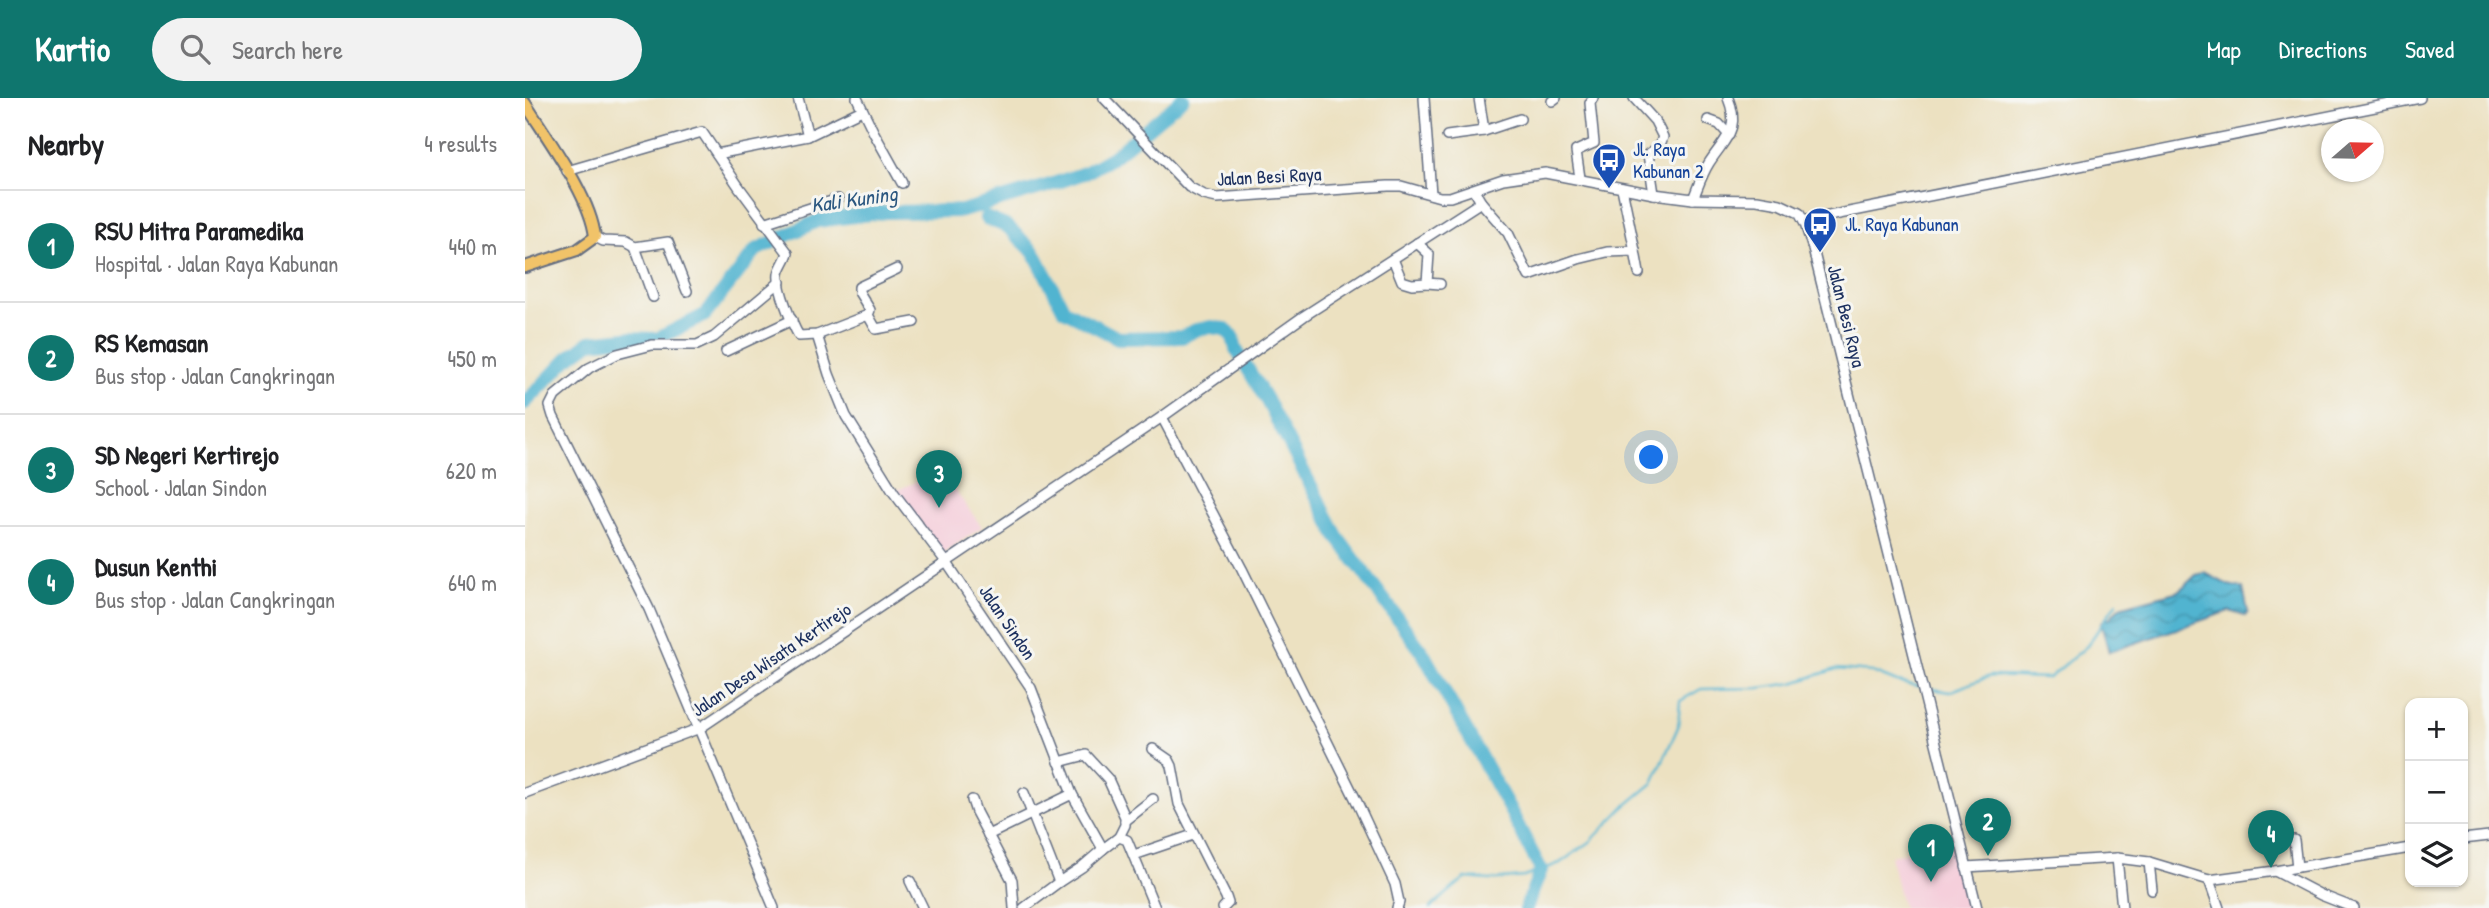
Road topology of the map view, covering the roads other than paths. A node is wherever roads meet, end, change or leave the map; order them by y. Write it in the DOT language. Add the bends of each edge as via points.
graph roads {
  1 [pos="798,98"];
  2 [pos="857,98"];
  3 [pos="1104,98"];
  4 [pos="1424,98"];
  5 [pos="1479,98"];
  6 [pos="1593,98"];
  7 [pos="1633,98"];
  8 [pos="1728,98"];
  9 [pos="2420,98"];
  10 [pos="525,103"];
  11 [pos="862,110"];
  12 [pos="1520,119"];
  13 [pos="1708,120"];
  14 [pos="1483,131"];
  15 [pos="1729,135"];
  16 [pos="808,136"];
  17 [pos="1447,136"];
  18 [pos="717,154"];
  19 [pos="567,171"];
  20 [pos="1580,178"];
  21 [pos="902,183"];
  22 [pos="1622,188"];
  23 [pos="1474,190"];
  24 [pos="1431,194"];
  25 [pos="1654,194"];
  26 [pos="838,199"];
  27 [pos="1693,199"];
  28 [pos="1481,202"];
  29 [pos="1804,221"];
  30 [pos="766,225"];
  31 [pos="595,237"];
  32 [pos="1416,243"];
  33 [pos="635,247"];
  34 [pos="1635,251"];
  35 [pos="1393,259"];
  36 [pos="525,267"];
  37 [pos="897,269"];
  38 [pos="1639,273"];
  39 [pos="780,282"];
  40 [pos="1427,283"];
  41 [pos="1440,284"];
  42 [pos="687,291"];
  43 [pos="653,297"];
  44 [pos="868,315"];
  45 [pos="792,320"];
  46 [pos="913,322"];
  47 [pos="817,335"];
  48 [pos="726,351"];
  49 [pos="1162,417"];
  50 [pos="947,563"];
  51 [pos="700,728"];
  52 [pos="1153,749"];
  53 [pos="1059,762"];
  54 [pos="525,793"];
  55 [pos="1024,793"];
  56 [pos="1072,794"];
  57 [pos="1153,799"];
  58 [pos="972,800"];
  59 [pos="1032,813"];
  60 [pos="1125,821"];
  61 [pos="988,835"];
  62 [pos="1193,835"];
  63 [pos="2489,836"];
  64 [pos="1119,837"];
  65 [pos="2468,838"];
  66 [pos="2294,840"];
  67 [pos="1103,849"];
  68 [pos="2405,849"];
  69 [pos="1134,855"];
  70 [pos="2117,858"];
  71 [pos="2149,862"];
  72 [pos="1966,867"];
  73 [pos="2297,867"];
  74 [pos="2275,871"];
  75 [pos="2209,880"];
  76 [pos="910,881"];
  77 [pos="1059,882"];
  78 [pos="2152,890"];
  79 [pos="774,908"];
  80 [pos="923,908"];
  81 [pos="1014,908"];
  82 [pos="1024,908"];
  83 [pos="1155,908"];
  84 [pos="1223,908"];
  85 [pos="1397,908"];
  86 [pos="1977,908"];
  87 [pos="2122,908"];
  88 [pos="2219,908"];
  89 [pos="2354,908"];
  1 -- 16 [label="street"];
  2 -- 11 [label="street"];
  3 -- 24 [label="street, Jalan Besi Raya" via="1189,187 1204,195 1217,198 1388,186"];
  4 -- 24 [label="street"];
  5 -- 14 [label="street"];
  6 -- 20 [label="street" via="1594,143 1576,150"];
  7 -- 25 [label="street" via="1663,137 1659,147 1648,154"];
  8 -- 15 [label="street" via="1734,121"];
  9 -- 29 [label="street"];
  10 -- 19 [label="main road"];
  11 -- 16 [label="street"];
  11 -- 21 [label="street"];
  12 -- 14 [label="street"];
  13 -- 15 [label="street"];
  14 -- 17 [label="street"];
  15 -- 27 [label="street" via="1707,166"];
  16 -- 18 [label="street"];
  18 -- 19 [label="street" via="700,132"];
  18 -- 30 [label="street"];
  19 -- 31 [label="main road" via="591,218"];
  20 -- 22 [label="street, Jalan Besi Raya"];
  20 -- 23 [label="street, Jalan Besi Raya" via="1533,174"];
  22 -- 25 [label="street, Jalan Besi Raya"];
  22 -- 34 [label="street"];
  23 -- 24 [label="street, Jalan Besi Raya" via="1450,197"];
  23 -- 28 [label="street"];
  25 -- 27 [label="street, Jalan Besi Raya"];
  26 -- 30 [label="street"];
  27 -- 29 [label="street, Jalan Besi Raya" via="1780,204 1799,213"];
  28 -- 32 [label="street, Jalan Desa Wisata Kertirejo"];
  28 -- 34 [label="street" via="1508,233 1529,276 1607,252"];
  29 -- 72 [label="street, Jalan Besi Raya"];
  30 -- 39 [label="street" via="788,253 779,271"];
  31 -- 33 [label="street"];
  31 -- 36 [label="main road" via="577,250"];
  32 -- 35 [label="street, Jalan Desa Wisata Kertirejo"];
  32 -- 40 [label="street" via="1429,254"];
  33 -- 42 [label="street" via="668,242"];
  33 -- 43 [label="street"];
  34 -- 38 [label="street"];
  35 -- 40 [label="street" via="1402,281"];
  35 -- 49 [label="street, Jalan Desa Wisata Kertirejo"];
  37 -- 44 [label="street" via="859,287"];
  39 -- 45 [label="street"];
  39 -- 51 [label="street" via="706,341 652,345 617,354 581,374 550,405 649,609"];
  40 -- 41 [label="street"];
  44 -- 46 [label="street" via="879,330"];
  44 -- 47 [label="street"];
  45 -- 47 [label="street" via="799,336"];
  45 -- 48 [label="street"];
  47 -- 50 [label="street, Jalan Sindon" via="846,416 894,493"];
  49 -- 50 [label="street, Jalan Desa Wisata Kertirejo"];
  49 -- 85 [label="street" via="1356,800 1395,884"];
  50 -- 51 [label="street, Jalan Desa Wisata Kertirejo"];
  50 -- 53 [label="street, Jalan Sindon" via="1031,688"];
  51 -- 54 [label="street, Jalan Desa Wisata Kertirejo"];
  51 -- 79 [label="street"];
  52 -- 62 [label="street" via="1172,766 1176,797"];
  53 -- 56 [label="street, Jalan Sindon"];
  53 -- 60 [label="street" via="1086,755 1108,779"];
  55 -- 59 [label="street"];
  56 -- 59 [label="street"];
  56 -- 67 [label="street, Jalan Sindon"];
  57 -- 60 [label="street"];
  58 -- 61 [label="street"];
  59 -- 61 [label="street"];
  59 -- 77 [label="street"];
  60 -- 64 [label="street"];
  61 -- 81 [label="street" via="1012,880"];
  62 -- 69 [label="street"];
  62 -- 84 [label="street" via="1227,897"];
  63 -- 65 [label="street"];
  64 -- 67 [label="street"];
  64 -- 69 [label="street" via="1127,839"];
  66 -- 73 [label="street"];
  67 -- 77 [label="street"];
  68 -- 73 [label="street"];
  69 -- 83 [label="street"];
  70 -- 71 [label="street"];
  70 -- 72 [label="street"];
  70 -- 87 [label="street"];
  71 -- 75 [label="street"];
  71 -- 78 [label="street"];
  72 -- 86 [label="street, Jalan Besi Raya"];
  73 -- 74 [label="street"];
  74 -- 75 [label="street"];
  74 -- 89 [label="street"];
  75 -- 88 [label="street"];
  76 -- 80 [label="street"];
  77 -- 82 [label="street"];
}
